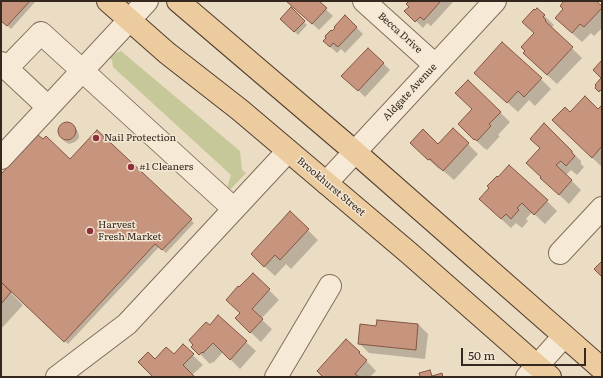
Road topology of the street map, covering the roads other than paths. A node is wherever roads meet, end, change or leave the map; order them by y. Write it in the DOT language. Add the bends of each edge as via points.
graph roads {
  1 [pos="108,1"];
  2 [pos="147,1"];
  3 [pos="178,1"];
  4 [pos="364,1"];
  5 [pos="495,1"];
  6 [pos="129,20"];
  7 [pos="435,65"];
  8 [pos="4,66"];
  9 [pos="82,71"];
  10 [pos="48,107"];
  11 [pos="288,151"];
  12 [pos="355,152"];
  13 [pos="1,158"];
  14 [pos="326,183"];
  15 [pos="602,208"];
  16 [pos="234,209"];
  17 [pos="560,253"];
  18 [pos="330,286"];
  19 [pos="564,336"];
  20 [pos="602,369"];
  21 [pos="538,373"];
  22 [pos="57,377"];
  23 [pos="276,377"];
  1 -- 6 [label="main road, Brookhurst Street"];
  2 -- 6 [label="street"];
  3 -- 12 [label="main road"];
  4 -- 7 [label="street, Becca Drive"];
  5 -- 7 [label="street, Aldgate Avenue"];
  6 -- 9 [label="street"];
  6 -- 11 [label="main road, Brookhurst Street"];
  7 -- 12 [label="street, Aldgate Avenue"];
  8 -- 9 [label="street" via="41,33"];
  8 -- 10 [label="street"];
  9 -- 10 [label="street"];
  9 -- 16 [label="street"];
  10 -- 13 [label="street"];
  11 -- 14 [label="main road, Brookhurst Street"];
  11 -- 16 [label="street"];
  12 -- 14 [label="street, Aldgate Avenue"];
  12 -- 19 [label="main road"];
  14 -- 21 [label="main road, Brookhurst Street" via="409,253"];
  15 -- 17 [label="street"];
  16 -- 22 [label="street" via="127,324"];
  18 -- 23 [label="street"];
  19 -- 20 [label="main road"];
  19 -- 21 [label="street"];
}
